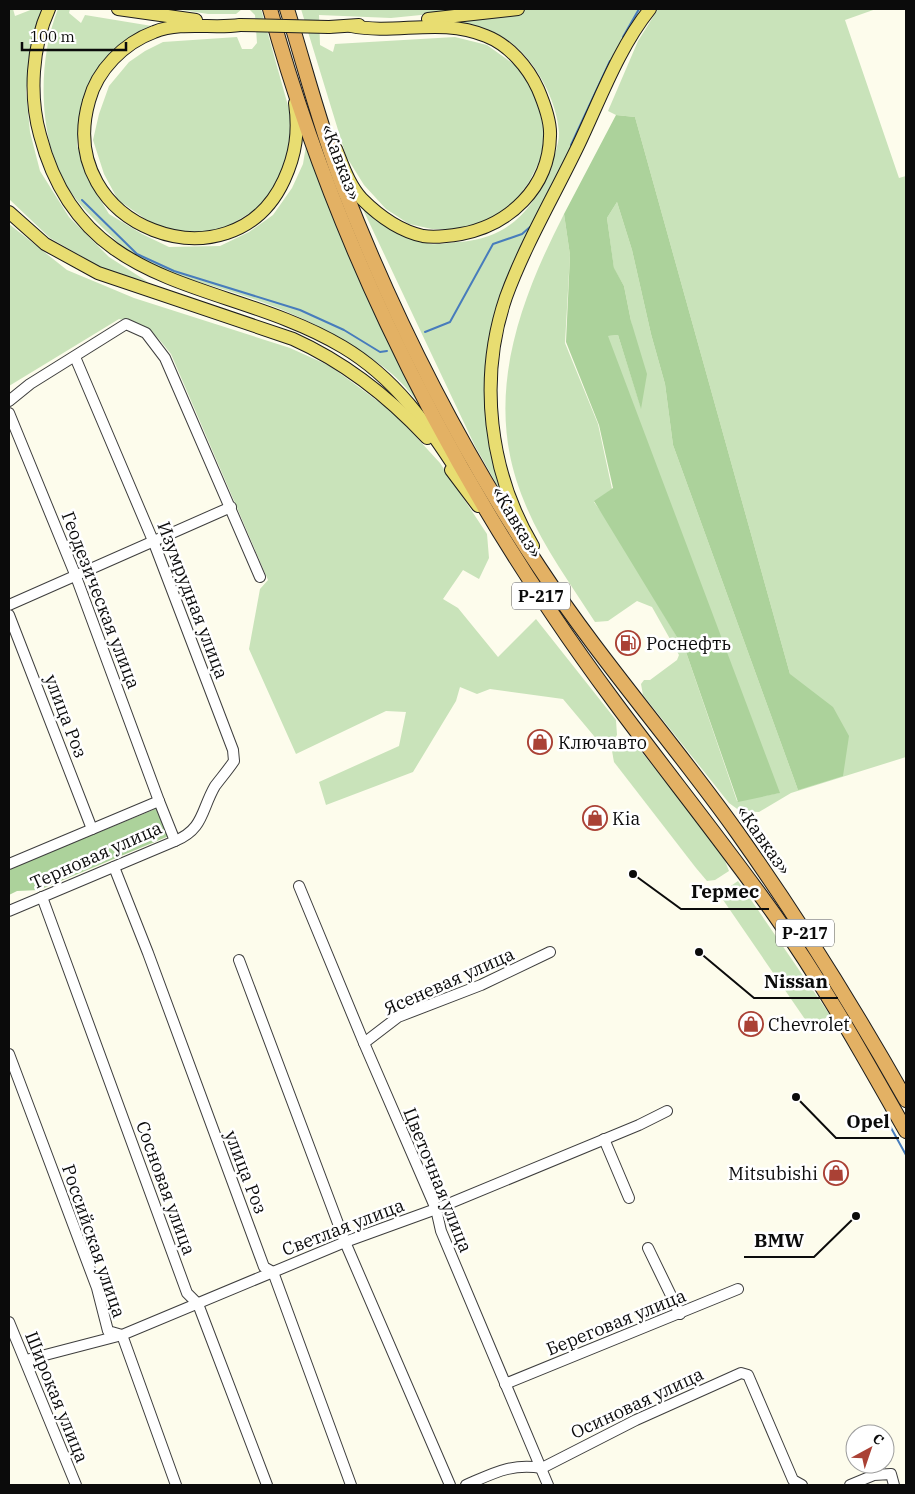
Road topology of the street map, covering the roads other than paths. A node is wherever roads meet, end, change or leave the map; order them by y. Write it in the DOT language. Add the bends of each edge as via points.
graph roads {
  1 [pos="49,9"];
  2 [pos="118,9"];
  3 [pos="270,9"];
  4 [pos="287,9"];
  5 [pos="518,9"];
  6 [pos="650,9"];
  7 [pos="240,24"];
  8 [pos="351,26"];
  9 [pos="293,88"];
  10 [pos="317,108"];
  11 [pos="9,212"];
  12 [pos="75,357"];
  13 [pos="9,402"];
  14 [pos="9,413"];
  15 [pos="231,507"];
  16 [pos="501,536"];
  17 [pos="154,543"];
  18 [pos="75,574"];
  19 [pos="260,577"];
  20 [pos="564,603"];
  21 [pos="9,605"];
  22 [pos="9,615"];
  23 [pos="652,721"];
  24 [pos="670,774"];
  25 [pos="160,800"];
  26 [pos="92,829"];
  27 [pos="175,841"];
  28 [pos="9,864"];
  29 [pos="114,867"];
  30 [pos="300,886"];
  31 [pos="42,896"];
  32 [pos="782,898"];
  33 [pos="9,912"];
  34 [pos="775,916"];
  35 [pos="550,952"];
  36 [pos="240,960"];
  37 [pos="364,1043"];
  38 [pos="9,1054"];
  39 [pos="906,1100"];
  40 [pos="667,1111"];
  41 [pos="906,1131"];
  42 [pos="604,1139"];
  43 [pos="629,1198"];
  44 [pos="436,1209"];
  45 [pos="345,1242"];
  46 [pos="648,1248"];
  47 [pos="273,1272"];
  48 [pos="738,1289"];
  49 [pos="198,1304"];
  50 [pos="680,1314"];
  51 [pos="9,1322"];
  52 [pos="122,1335"];
  53 [pos="13,1343"];
  54 [pos="26,1360"];
  55 [pos="505,1384"];
  56 [pos="542,1468"];
  57 [pos="793,1484"];
  58 [pos="76,1485"];
  59 [pos="176,1485"];
  60 [pos="266,1485"];
  61 [pos="351,1485"];
  62 [pos="450,1485"];
  63 [pos="466,1485"];
  64 [pos="548,1485"];
  65 [pos="850,1485"];
  66 [pos="894,1485"];
  1 -- 16 [label="main road" via="36,60 33,96 36,122 59,186 78,216 105,243 133,262 161,276 281,317 330,340 369,365 415,408"];
  2 -- 7 [label="main road"];
  3 -- 9 [label="highway, «Кавказ» / Р-217"];
  4 -- 10 [label="highway, Р-217"];
  5 -- 8 [label="main road"];
  6 -- 20 [label="main road" via="624,51 522,260 504,304 493,353 491,417 504,478 524,532"];
  7 -- 8 [label="main road, bridge"];
  7 -- 9 [label="main road" via="224,27 193,25 156,31 129,46 101,74 86,110 84,134 86,155 106,198 123,215 139,224 176,237 214,236 249,222 268,206 280,189 296,150 298,132"];
  8 -- 10 [label="main road" via="370,30 432,25 455,27 487,36 506,49 522,62 543,100 550,136 540,174 524,201 500,222 470,232 442,237 424,236 394,224 361,198 348,179"];
  9 -- 16 [label="highway, «Кавказ» / Р-217" via="346,229 396,341"];
  10 -- 20 [label="highway, «Кавказ» / Р-217" via="342,185 415,349 498,501"];
  11 -- 16 [label="main road" via="45,244 98,273 293,339 350,371 407,416 430,440"];
  12 -- 13 [label="street" via="30,384"];
  12 -- 15 [label="street" via="126,324 146,334 166,358"];
  12 -- 17 [label="street, Изумрудная улица"];
  14 -- 18 [label="street, Геодезическая улица"];
  15 -- 17 [label="street"];
  15 -- 19 [label="street"];
  16 -- 24 [label="highway, «Кавказ» / Р-217" via="580,654"];
  17 -- 18 [label="street"];
  17 -- 27 [label="street, Изумрудная улица" via="234,755 234,761 215,787 198,825 188,836"];
  18 -- 21 [label="street"];
  18 -- 25 [label="street, Геодезическая улица"];
  20 -- 23 [label="highway, «Кавказ» / Р-217"];
  22 -- 26 [label="street, улица Роз"];
  23 -- 24 [label="highway" via="663,742 721,818 722,825 715,824 686,788"];
  23 -- 32 [label="highway, «Кавказ» / Р-217" via="736,830"];
  24 -- 34 [label="highway, «Кавказ» / Р-217"];
  25 -- 26 [label="street, Терновая улица"];
  25 -- 27 [label="street, Терновая улица"];
  26 -- 28 [label="street, Терновая улица"];
  27 -- 29 [label="street, Терновая улица"];
  29 -- 31 [label="street, Терновая улица"];
  29 -- 47 [label="street, улица Роз" via="264,1267"];
  30 -- 37 [label="street, Цветочная улица"];
  31 -- 33 [label="street, Терновая улица"];
  31 -- 49 [label="street, Сосновая улица" via="187,1293"];
  32 -- 34 [label="highway" via="747,854 741,853 741,861"];
  32 -- 39 [label="highway, «Кавказ» / Р-217" via="855,1011"];
  34 -- 41 [label="highway, «Кавказ» / Р-217" via="842,1019"];
  35 -- 37 [label="street, Ясеневая улица" via="481,985 398,1018"];
  36 -- 45 [label="street"];
  37 -- 44 [label="street, Цветочная улица"];
  38 -- 52 [label="street, Российская улица" via="97,1288 108,1330"];
  40 -- 42 [label="street, Светлая улица"];
  42 -- 43 [label="street"];
  42 -- 44 [label="street, Светлая улица"];
  44 -- 45 [label="street, Светлая улица"];
  44 -- 55 [label="street, Цветочная улица" via="440,1231"];
  45 -- 47 [label="street, Светлая улица"];
  45 -- 62 [label="street"];
  46 -- 50 [label="street"];
  47 -- 49 [label="street, Светлая улица"];
  47 -- 61 [label="street, улица Роз"];
  48 -- 50 [label="street, Береговая улица"];
  49 -- 52 [label="street, Светлая улица"];
  49 -- 60 [label="street, Сосновая улица"];
  50 -- 55 [label="street, Береговая улица"];
  51 -- 53 [label="street, Широкая улица"];
  52 -- 54 [label="street, Светлая улица"];
  52 -- 59 [label="street, Российская улица"];
  53 -- 54 [label="street, Широкая улица"];
  54 -- 58 [label="street, Широкая улица"];
  55 -- 56 [label="street, Цветочная улица"];
  56 -- 57 [label="street, Осиновая улица" via="741,1373 748,1376"];
  56 -- 63 [label="street" via="505,1468"];
  56 -- 64 [label="street, Цветочная улица"];
  65 -- 66 [label="street" via="874,1474 891,1474"];
}
